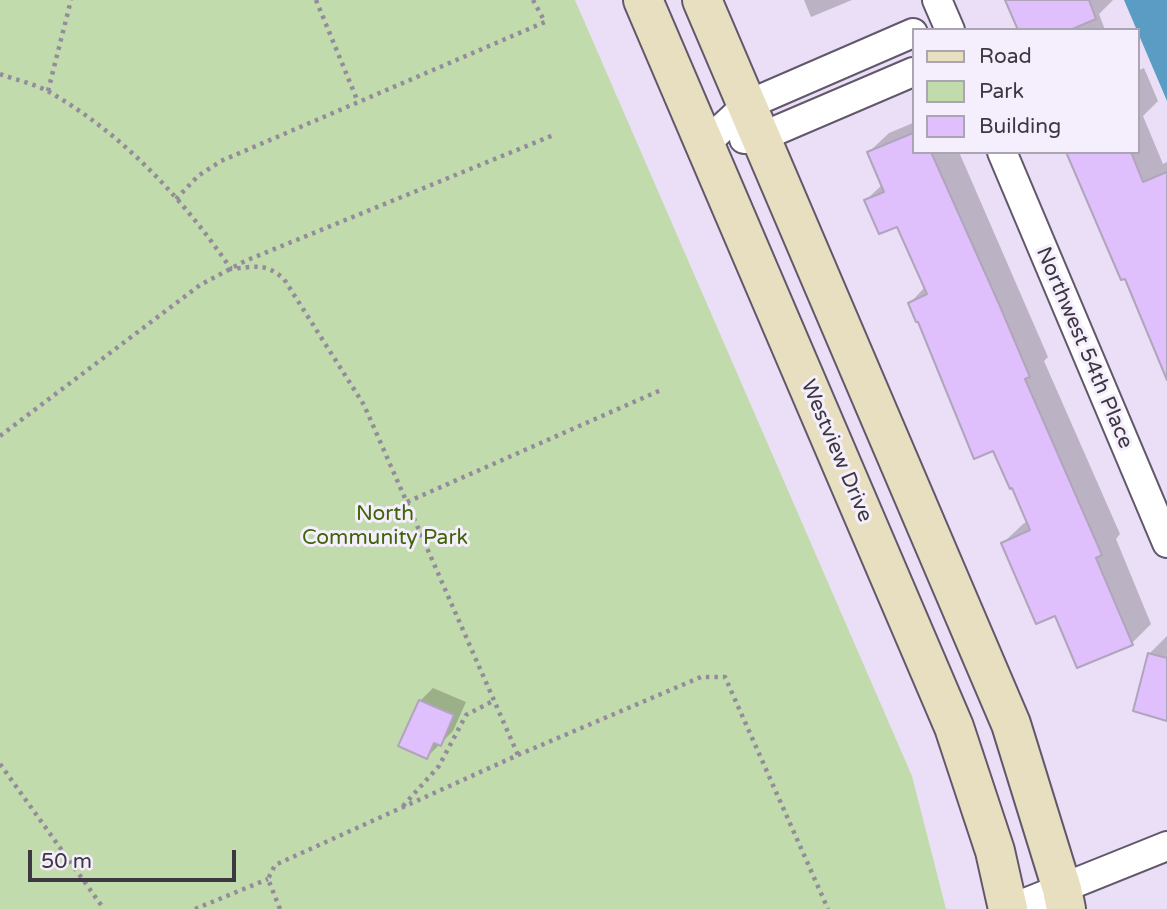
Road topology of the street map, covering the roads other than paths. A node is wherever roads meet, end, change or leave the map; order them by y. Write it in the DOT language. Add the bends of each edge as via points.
graph roads {
  1 [pos="643,0"];
  2 [pos="702,0"];
  3 [pos="912,34"];
  4 [pos="912,72"];
  5 [pos="754,121"];
  6 [pos="705,144"];
  7 [pos="1003,154"];
  8 [pos="1167,543"];
  9 [pos="1167,846"];
  10 [pos="1064,899"];
  11 [pos="1009,909"];
  1 -- 6 [label="street, Westview Drive"];
  2 -- 5 [label="street"];
  3 -- 5 [label="street"];
  4 -- 5 [label="street"];
  5 -- 6 [label="street"];
  5 -- 10 [label="street" via="1011,724"];
  6 -- 11 [label="street, Westview Drive" via="954,727"];
  7 -- 8 [label="street, Northwest 54th Place"];
  9 -- 10 [label="street"];
  10 -- 11 [label="street"];
}
